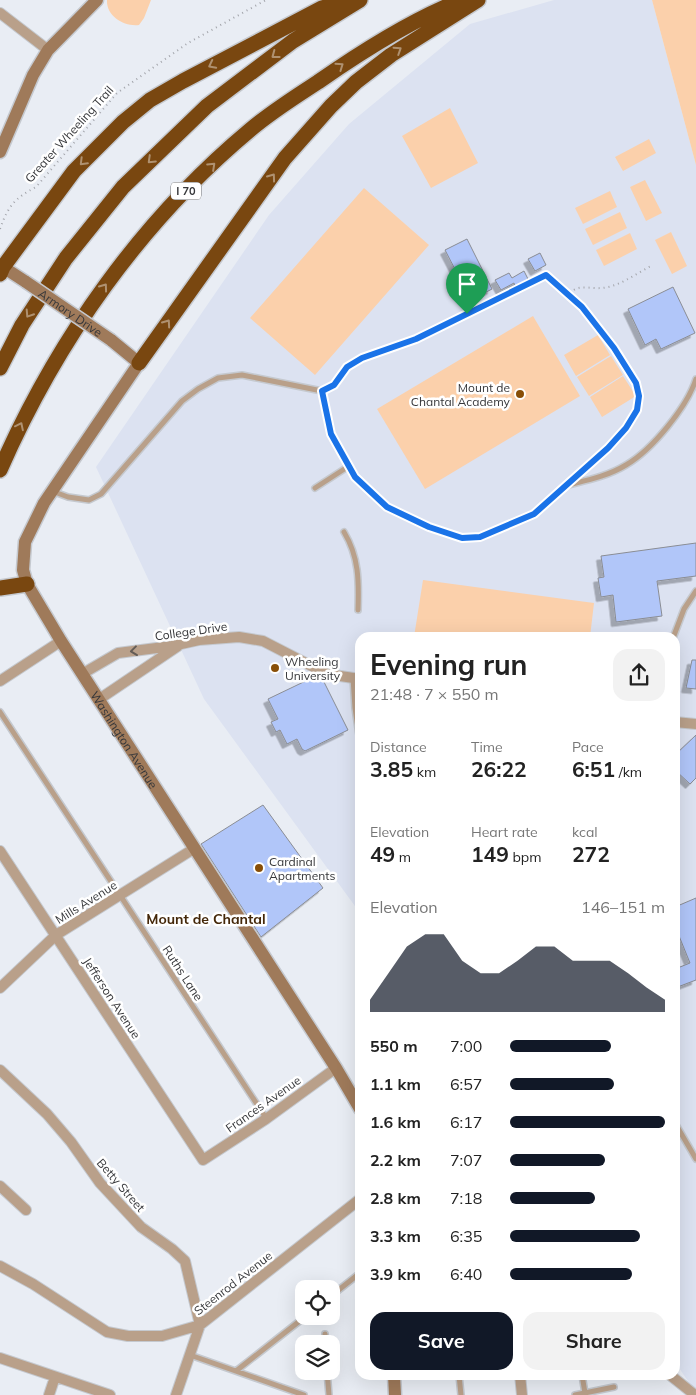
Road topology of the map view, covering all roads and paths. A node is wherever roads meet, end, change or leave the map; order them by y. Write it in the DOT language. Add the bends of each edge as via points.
graph roads {
  1 [pos="97,0"];
  2 [pos="266,0"];
  3 [pos="351,0"];
  4 [pos="360,0"];
  5 [pos="462,0"];
  6 [pos="478,0"];
  7 [pos="0,13"];
  8 [pos="48,50"];
  9 [pos="0,152"];
  10 [pos="0,229"];
  11 [pos="651,266"];
  12 [pos="1,268"];
  13 [pos="568,294"];
  14 [pos="139,363"];
  15 [pos="0,368"];
  16 [pos="696,379"];
  17 [pos="322,391"];
  18 [pos="349,466"];
  19 [pos="0,470"];
  20 [pos="567,485"];
  21 [pos="315,488"];
  22 [pos="52,491"];
  23 [pos="344,532"];
  24 [pos="27,584"];
  25 [pos="0,588"];
  26 [pos="696,591"];
  27 [pos="358,610"];
  28 [pos="675,632"];
  29 [pos="60,641"];
  30 [pos="182,643"];
  31 [pos="82,674"];
  32 [pos="355,679"];
  33 [pos="0,681"];
  34 [pos="98,700"];
  35 [pos="0,712"];
  36 [pos="680,722"];
  37 [pos="696,724"];
  38 [pos="195,848"];
  39 [pos="0,851"];
  40 [pos="120,895"];
  41 [pos="56,935"];
  42 [pos="0,988"];
  43 [pos="336,1068"];
  44 [pos="0,1070"];
  45 [pos="355,1100"];
  46 [pos="266,1119"];
  47 [pos="680,1132"];
  48 [pos="696,1159"];
  49 [pos="203,1160"];
  50 [pos="0,1186"];
  51 [pos="355,1203"];
  52 [pos="26,1210"];
  53 [pos="0,1266"];
  54 [pos="355,1277"];
  55 [pos="340,1289"];
  56 [pos="200,1325"];
  57 [pos="295,1325"];
  58 [pos="190,1355"];
  59 [pos="0,1358"];
  60 [pos="236,1371"];
  61 [pos="55,1377"];
  62 [pos="328,1380"];
  63 [pos="394,1380"];
  64 [pos="460,1380"];
  65 [pos="520,1380"];
  66 [pos="583,1380"];
  67 [pos="676,1380"];
  68 [pos="614,1387"];
  69 [pos="585,1393"];
  70 [pos="49,1395"];
  71 [pos="110,1395"];
  72 [pos="176,1395"];
  73 [pos="304,1395"];
  74 [pos="329,1395"];
  75 [pos="395,1395"];
  76 [pos="461,1395"];
  77 [pos="522,1395"];
  78 [pos="575,1395"];
  79 [pos="695,1395"];
  1 -- 8 [label="street"];
  2 -- 10 [label="path, Greater Wheeling Trail" via="188,43 117,93 36,188 21,195 10,206"];
  3 -- 12 [label="highway, one-way" via="322,8 182,80 150,100 74,170"];
  4 -- 15 [label="highway, one-way" via="294,41 207,106 123,187 66,258 22,325"];
  19 -- 5 [label="highway, I 70, one-way" via="20,424 90,306 119,266 191,185 251,130 352,58"];
  14 -- 6 [label="highway, one-way" via="285,158 331,106 391,55"];
  7 -- 8 [label="street"];
  8 -- 9 [label="street"];
  11 -- 13 [label="path" via="612,286 577,288"];
  12 -- 14 [label="street, Armory Drive, bridge" via="26,282"];
  13 -- 17 [label="lane" via="546,275 416,339 362,358 347,367 334,385"];
  13 -- 20 [label="lane" via="614,348 636,383 639,396 637,410 626,428"];
  14 -- 22 [label="street, Washington Avenue"];
  16 -- 20 [label="lane" via="673,420 628,464 604,476"];
  17 -- 18 [label="lane" via="331,434"];
  17 -- 22 [label="lane" via="242,375 218,378 182,401 101,494 89,500"];
  18 -- 20 [label="lane" via="355,477 387,507 462,538 480,537 534,514"];
  18 -- 21 [label="lane"];
  22 -- 24 [label="street, Washington Avenue" via="25,542"];
  23 -- 27 [label="lane" via="357,563"];
  24 -- 25 [label="highway"];
  24 -- 29 [label="street, Washington Avenue"];
  26 -- 28 [label="lane" via="684,609"];
  29 -- 31 [label="street, Washington Avenue"];
  29 -- 33 [label="street"];
  30 -- 31 [label="street, College Drive, one-way" via="118,653"];
  30 -- 32 [label="street, College Drive" via="239,637 263,641 327,674"];
  30 -- 34 [label="street"];
  31 -- 34 [label="street, Washington Avenue"];
  34 -- 38 [label="street, Washington Avenue"];
  35 -- 40 [label="lane, Ruths Lane"];
  36 -- 37 [label="street"];
  38 -- 40 [label="street, Mills Avenue"];
  38 -- 43 [label="street, Washington Avenue"];
  39 -- 41 [label="street, Jefferson Avenue"];
  40 -- 41 [label="street, Mills Avenue"];
  40 -- 46 [label="lane, Ruths Lane"];
  41 -- 42 [label="street, Mills Avenue"];
  41 -- 49 [label="street, Jefferson Avenue"];
  43 -- 45 [label="street, Washington Avenue"];
  43 -- 46 [label="street, Frances Avenue"];
  44 -- 56 [label="street, Betty Street" via="47,1114 100,1183 141,1227 185,1261"];
  46 -- 49 [label="street, Frances Avenue"];
  47 -- 48 [label="lane"];
  50 -- 52 [label="street"];
  51 -- 56 [label="street, Steenrod Avenue"];
  53 -- 56 [label="street, Steenrod Avenue" via="107,1332 162,1336"];
  54 -- 55 [label="lane"];
  56 -- 58 [label="street"];
  57 -- 60 [label="lane"];
  58 -- 60 [label="lane"];
  58 -- 72 [label="street"];
  59 -- 61 [label="street"];
  60 -- 73 [label="lane"];
  61 -- 70 [label="street"];
  61 -- 71 [label="street"];
  62 -- 74 [label="lane"];
  63 -- 75 [label="street"];
  64 -- 76 [label="lane"];
  65 -- 77 [label="street"];
  66 -- 69 [label="lane"];
  67 -- 79 [label="street"];
  68 -- 69 [label="lane"];
  69 -- 78 [label="lane"];
}
